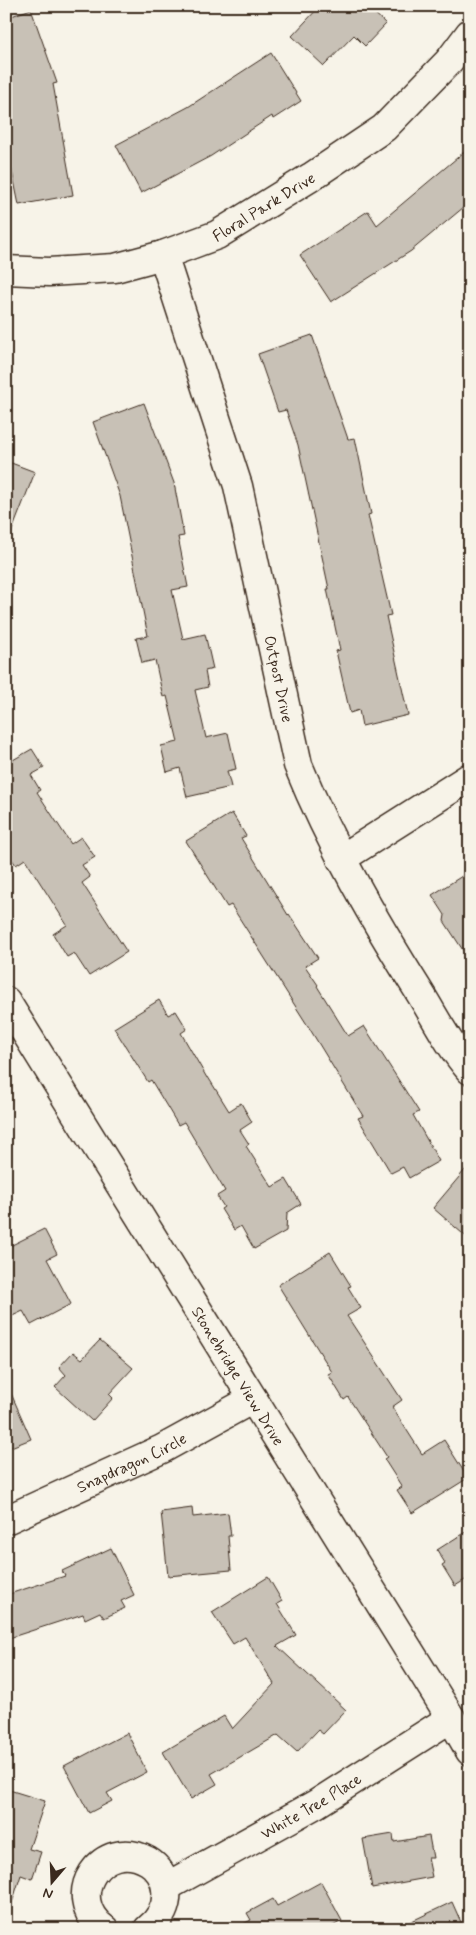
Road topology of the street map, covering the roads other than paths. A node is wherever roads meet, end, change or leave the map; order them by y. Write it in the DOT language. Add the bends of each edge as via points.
graph roads {
  1 [pos="470,33"];
  2 [pos="162,256"];
  3 [pos="6,270"];
  4 [pos="470,777"];
  5 [pos="341,859"];
  6 [pos="6,1001"];
  7 [pos="470,1070"];
  8 [pos="253,1399"];
  9 [pos="6,1520"];
  10 [pos="452,1718"];
  11 [pos="470,1751"];
  12 [pos="166,1887"];
  13 [pos="104,1929"];
  14 [pos="148,1929"];
  1 -- 2 [label="street, Floral Park Drive" via="449,61 384,128 311,178 216,235"];
  2 -- 3 [label="street, Floral Park Drive" via="115,268 49,272"];
  2 -- 5 [label="street, Outpost Drive" via="238,486 298,765"];
  4 -- 5 [label="street"];
  5 -- 7 [label="street, Outpost Drive" via="383,935"];
  6 -- 8 [label="street, Stonebridge View Drive"];
  8 -- 9 [label="street, Snapdragon Circle" via="162,1449"];
  8 -- 10 [label="street, Stonebridge View Drive"];
  10 -- 11 [label="street, Stonebridge View Drive"];
  10 -- 12 [label="street, White Tree Place" via="316,1804"];
  12 -- 13 [label="street" via="162,1874 140,1857 126,1854 100,1863 86,1887 86,1901 90,1914"];
  12 -- 14 [label="street" via="167,1900 163,1912"];
}
